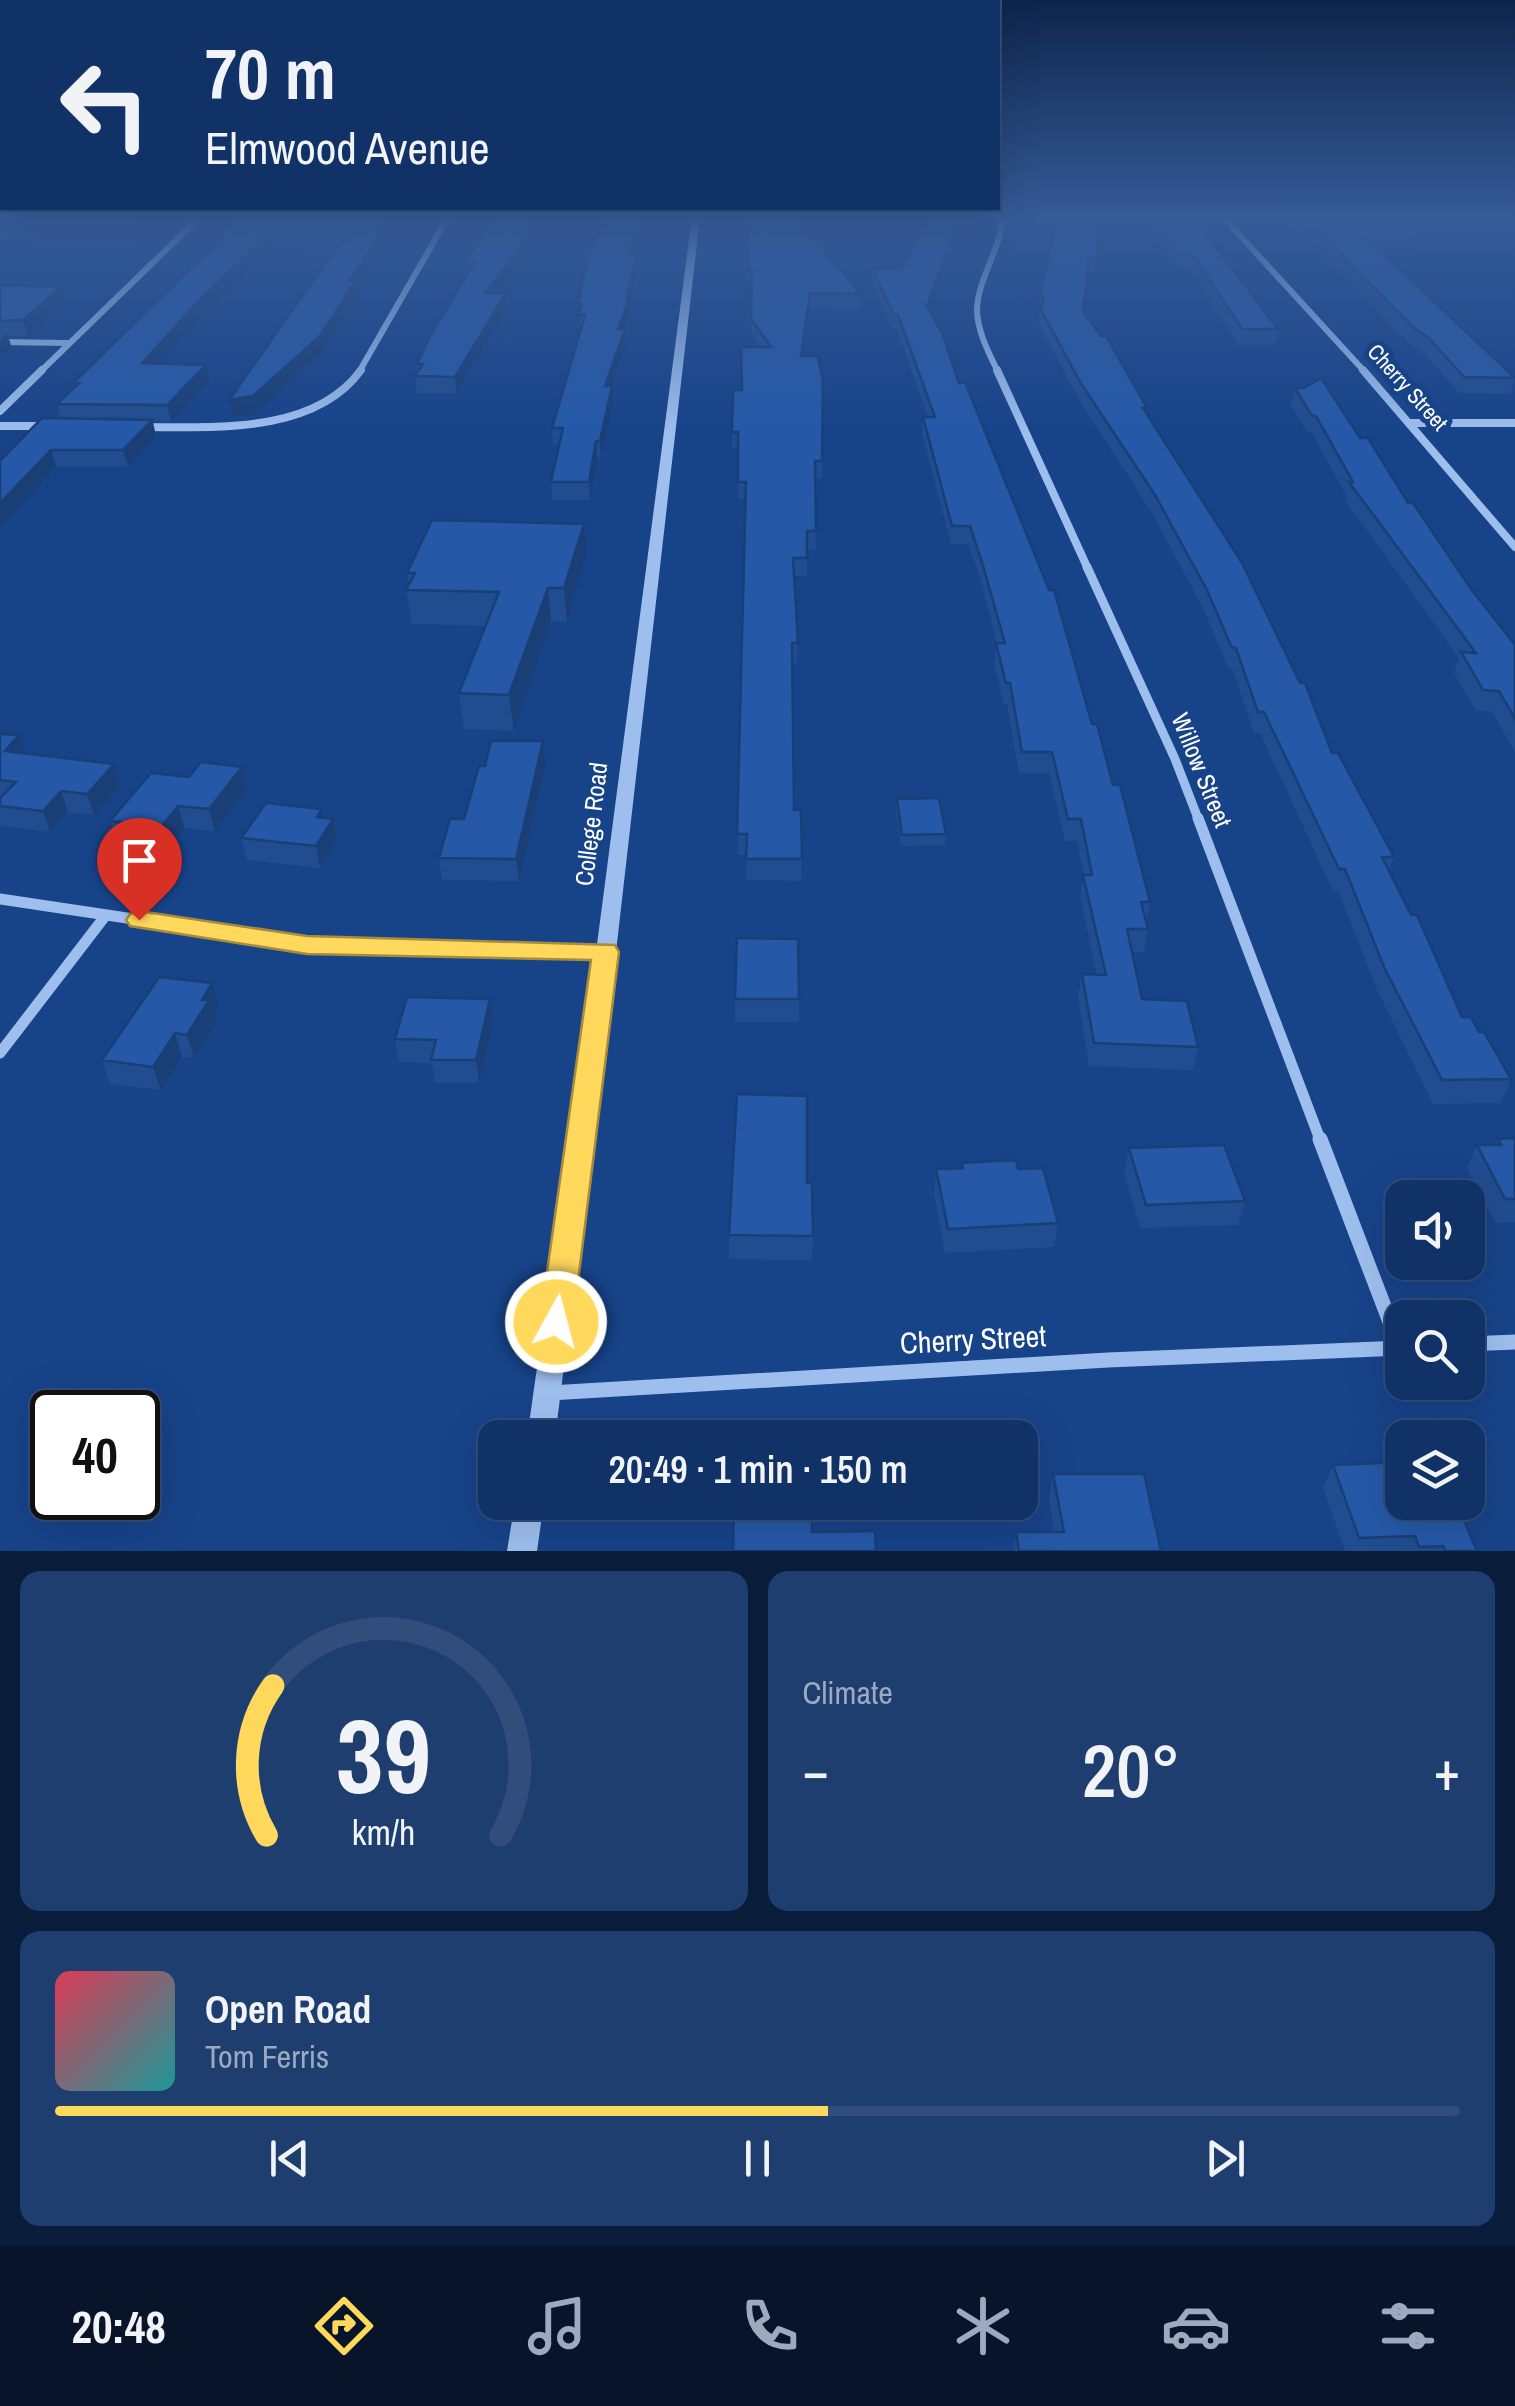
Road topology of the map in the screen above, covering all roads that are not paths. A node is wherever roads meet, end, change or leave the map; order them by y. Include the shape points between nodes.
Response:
1 (127, 289) edge
2 (407, 289) edge
3 (687, 289) edge
4 (983, 289) edge
5 (1289, 289) edge
6 (0, 342) edge
7 (67, 342) junction
8 (0, 411) edge
9 (1411, 423) junction
10 (1515, 423) edge
11 (0, 426) edge
12 (48, 426) edge
13 (136, 427) edge
14 (1515, 547) edge
15 (0, 899) edge
16 (106, 915) junction
17 (606, 952) junction
18 (0, 1052) edge
19 (1385, 1306) edge
20 (1515, 1342) edge
21 (1485, 1343) edge
22 (1385, 1349) edge
23 (548, 1393) junction
24 (544, 1420) edge
25 (527, 1520) edge
26 (522, 1551) edge

1 - 7 street
2 - 13 street via 363,367 344,391 315,407 214,426
3 - 17 street, College Road
4 - 19 street, Willow Street via 980,332 1176,759
5 - 9 street, Cherry Street
6 - 7 street
7 - 8 street
9 - 10 street
9 - 14 street, Cherry Street
11 - 12 street
15 - 16 street
16 - 17 street via 307,945
16 - 18 street
17 - 23 street, College Road
20 - 21 street
22 - 23 street, Cherry Street
23 - 24 street, College Road
25 - 26 street

